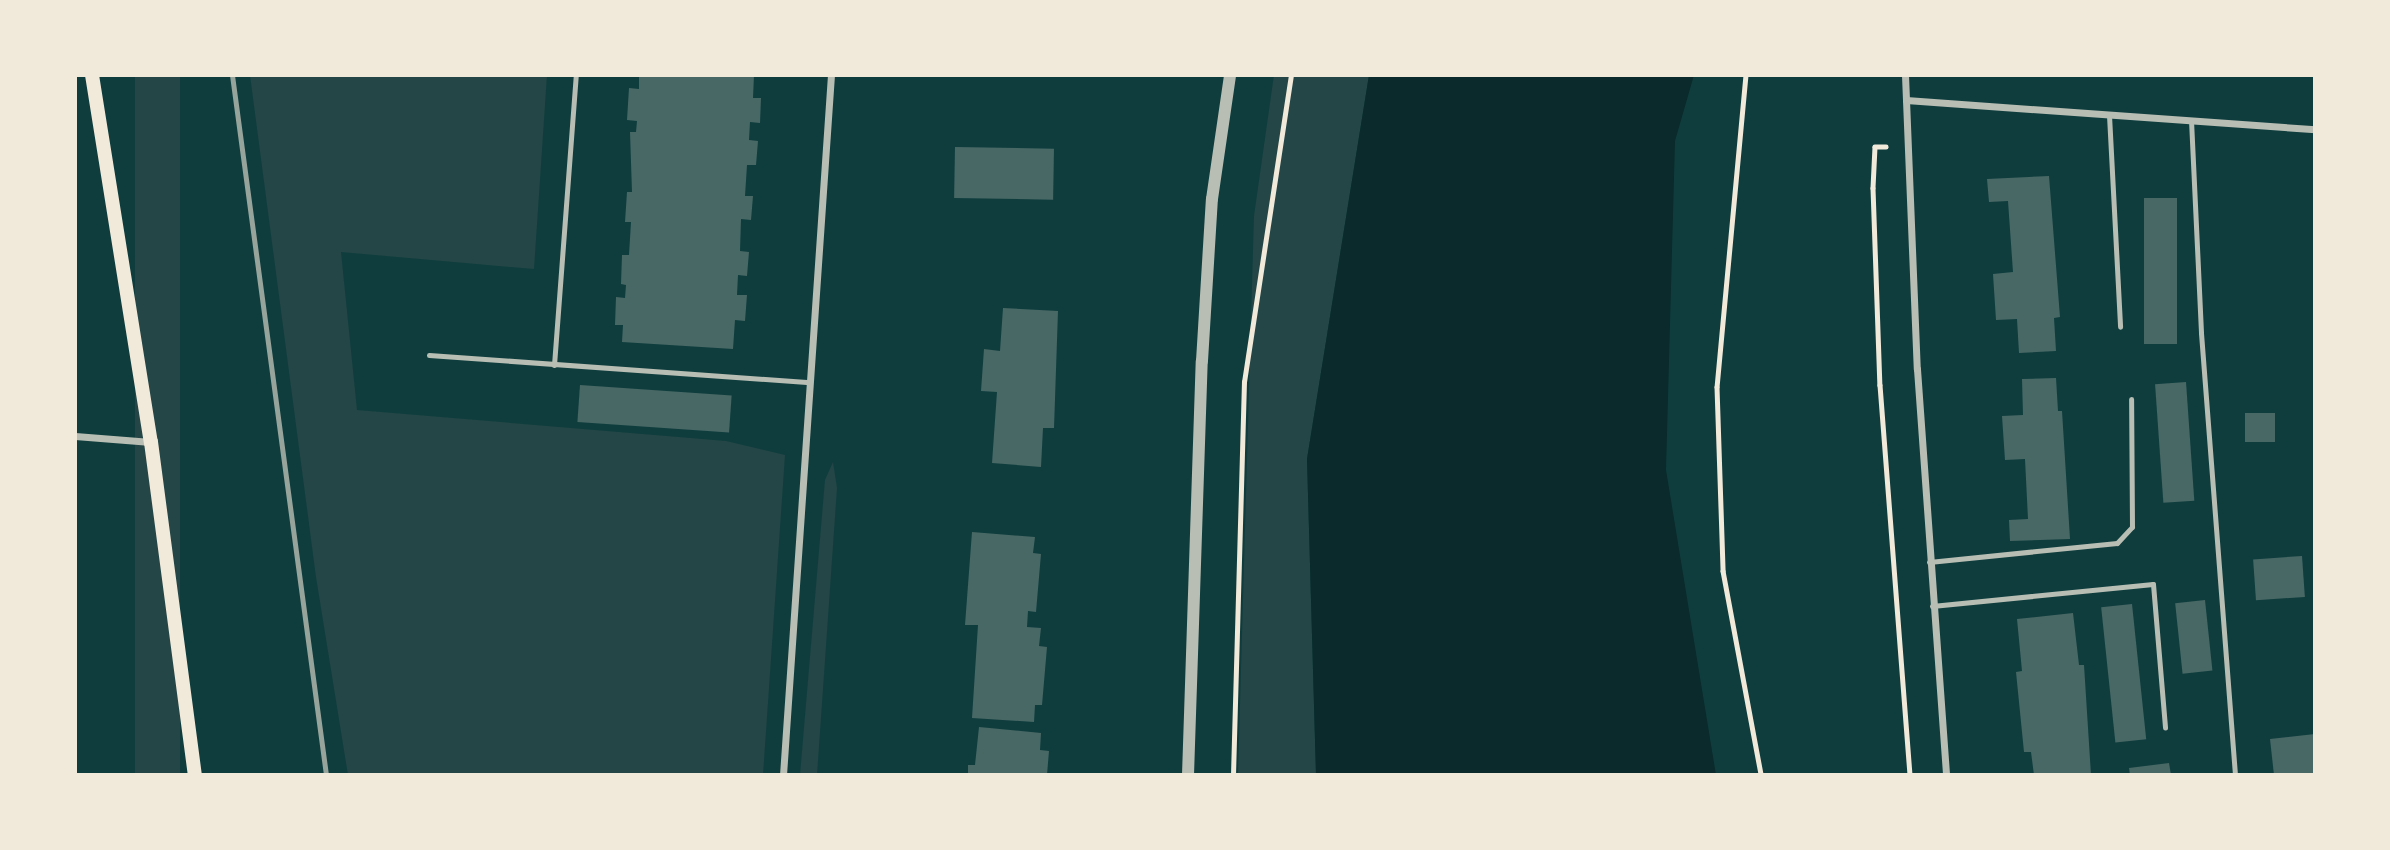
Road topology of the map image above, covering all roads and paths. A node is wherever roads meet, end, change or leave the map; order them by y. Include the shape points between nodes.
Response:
1 (92, 75) edge
2 (576, 75) edge
3 (831, 75) edge
4 (1230, 75) edge
5 (1291, 75) edge
6 (1746, 75) edge
7 (1905, 75) edge
8 (1906, 100) junction
9 (2109, 115) junction
10 (2191, 120) junction
11 (2315, 130) edge
12 (1875, 147) dead end
13 (2120, 327) dead end
14 (429, 355) dead end
15 (554, 365) junction
16 (810, 383) junction
17 (2131, 399) dead end
18 (75, 436) edge
19 (151, 442) junction
20 (1929, 562) junction
21 (1932, 606) junction
22 (2165, 727) dead end
23 (195, 775) edge
24 (783, 775) edge
25 (1188, 775) edge
26 (1233, 775) edge
27 (1761, 775) edge
28 (1910, 775) edge
29 (1946, 775) edge
30 (2235, 775) edge

1 - 19 main road
2 - 15 lane
3 - 16 street
4 - 25 street via 1212,199 1203,334
5 - 26 path via 1244,382
6 - 27 path via 1717,387 1723,571
7 - 8 street
8 - 9 street
8 - 20 street
9 - 10 street
9 - 13 lane
10 - 11 street
10 - 30 lane via 2202,346
12 - 28 path via 1880,384
14 - 15 lane
15 - 16 lane
16 - 24 street
17 - 20 lane via 2132,527 2117,543
18 - 19 street
19 - 23 main road
20 - 21 street
21 - 22 lane via 2153,584
21 - 29 street

